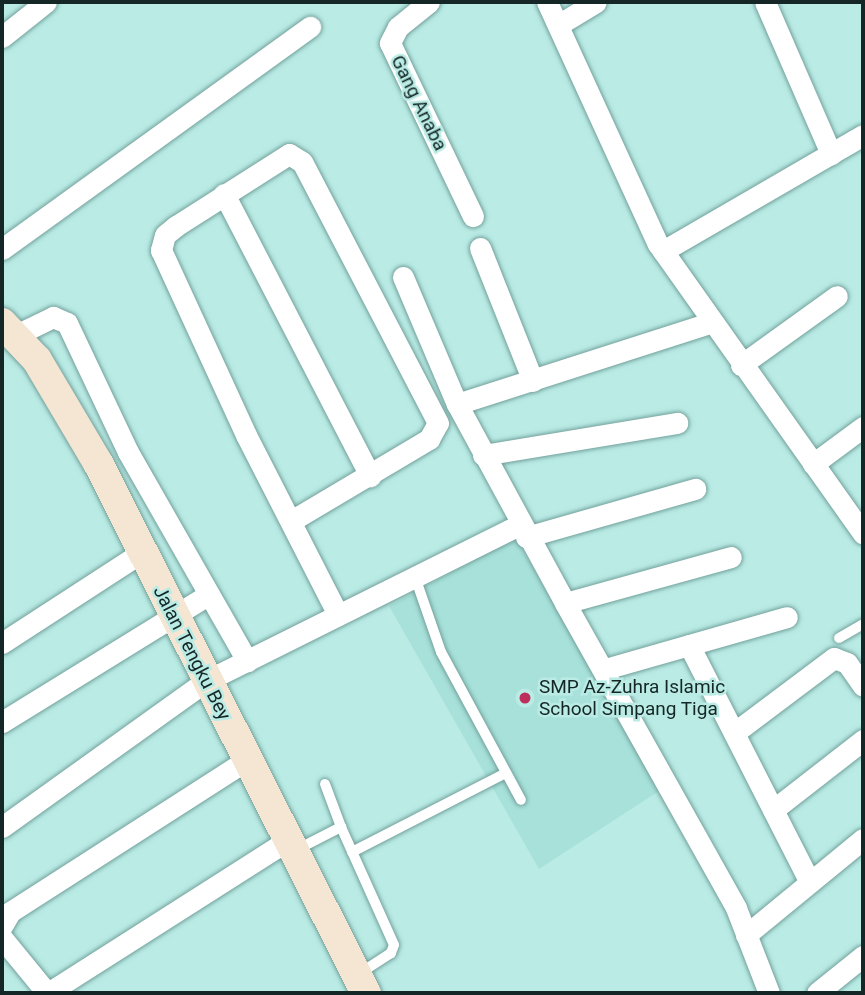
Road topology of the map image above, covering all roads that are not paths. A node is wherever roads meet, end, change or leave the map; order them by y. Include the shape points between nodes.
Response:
1 (46, 2) edge
2 (429, 2) edge
3 (547, 2) edge
4 (596, 2) edge
5 (765, 2) edge
6 (558, 25) junction
7 (310, 27) dead end
8 (2, 37) edge
9 (863, 135) edge
10 (831, 154) junction
11 (224, 194) junction
12 (473, 216) dead end
13 (480, 248) dead end
14 (2, 249) edge
15 (663, 251) junction
16 (404, 277) dead end
17 (837, 296) dead end
18 (710, 323) junction
19 (7, 330) edge
20 (741, 365) junction
21 (533, 381) junction
22 (457, 404) junction
23 (677, 423) dead end
24 (863, 427) edge
25 (483, 455) junction
26 (813, 464) junction
27 (370, 476) junction
28 (695, 489) dead end
29 (291, 522) junction
30 (522, 531) junction
31 (863, 534) edge
32 (142, 552) junction
33 (731, 557) dead end
34 (415, 577) junction
35 (209, 594) junction
36 (565, 603) junction
37 (338, 615) junction
38 (172, 616) junction
39 (787, 617) dead end
40 (863, 624) edge
41 (839, 638) dead end
42 (2, 643) edge
43 (689, 645) junction
44 (247, 661) junction
45 (605, 669) junction
46 (206, 681) junction
47 (863, 686) edge
48 (2, 722) edge
49 (734, 733) junction
50 (863, 740) edge
51 (247, 760) junction
52 (504, 774) junction
53 (325, 784) dead end
54 (521, 800) dead end
55 (773, 810) junction
56 (2, 827) edge
57 (341, 827) junction
58 (863, 839) edge
59 (291, 846) junction
60 (352, 852) junction
61 (810, 882) junction
62 (5, 914) edge
63 (746, 935) junction
64 (2, 938) edge
65 (863, 956) edge
66 (362, 984) edge
67 (48, 993) edge
68 (769, 993) edge
69 (817, 993) edge

1 - 8 street
2 - 12 street, Gang Anaba via 398,27 390,43
3 - 6 street
4 - 6 street
5 - 10 street
6 - 15 street via 633,197
7 - 14 street
9 - 10 street
10 - 15 street
11 - 27 street
11 - 27 street via 284,155 295,155 302,162 436,415 435,433
11 - 29 street via 165,235 161,250
13 - 21 street
15 - 18 street
16 - 22 street
17 - 20 street
18 - 20 street
18 - 21 street
19 - 32 main road, Jalan Tengku Bey via 37,360 98,463
19 - 35 street via 53,317 67,323 128,452
20 - 26 street
21 - 22 street
22 - 25 street
23 - 25 street
24 - 26 street
25 - 30 street
26 - 31 street
27 - 29 street
28 - 30 street
29 - 37 street
30 - 34 street
30 - 36 street
32 - 38 main road, Jalan Tengku Bey
32 - 42 street
33 - 36 street
34 - 37 street
34 - 52 lane via 441,652
35 - 38 street
35 - 44 street
36 - 45 street
37 - 44 street
38 - 46 main road, Jalan Tengku Bey
38 - 48 street
39 - 43 street
40 - 41 lane
43 - 45 street
43 - 49 street
44 - 46 street
45 - 63 street via 704,847
46 - 51 main road, Jalan Tengku Bey
46 - 56 street
47 - 49 street via 847,663 834,658
49 - 55 street
50 - 55 street
51 - 59 main road, Jalan Tengku Bey
51 - 62 street
52 - 54 lane
52 - 60 lane
53 - 57 lane
55 - 61 street
57 - 59 lane
57 - 60 lane
58 - 61 street
59 - 66 main road, Jalan Tengku Bey
59 - 67 street
60 - 66 lane via 394,945
61 - 63 street
63 - 68 street
64 - 67 street
65 - 69 street

